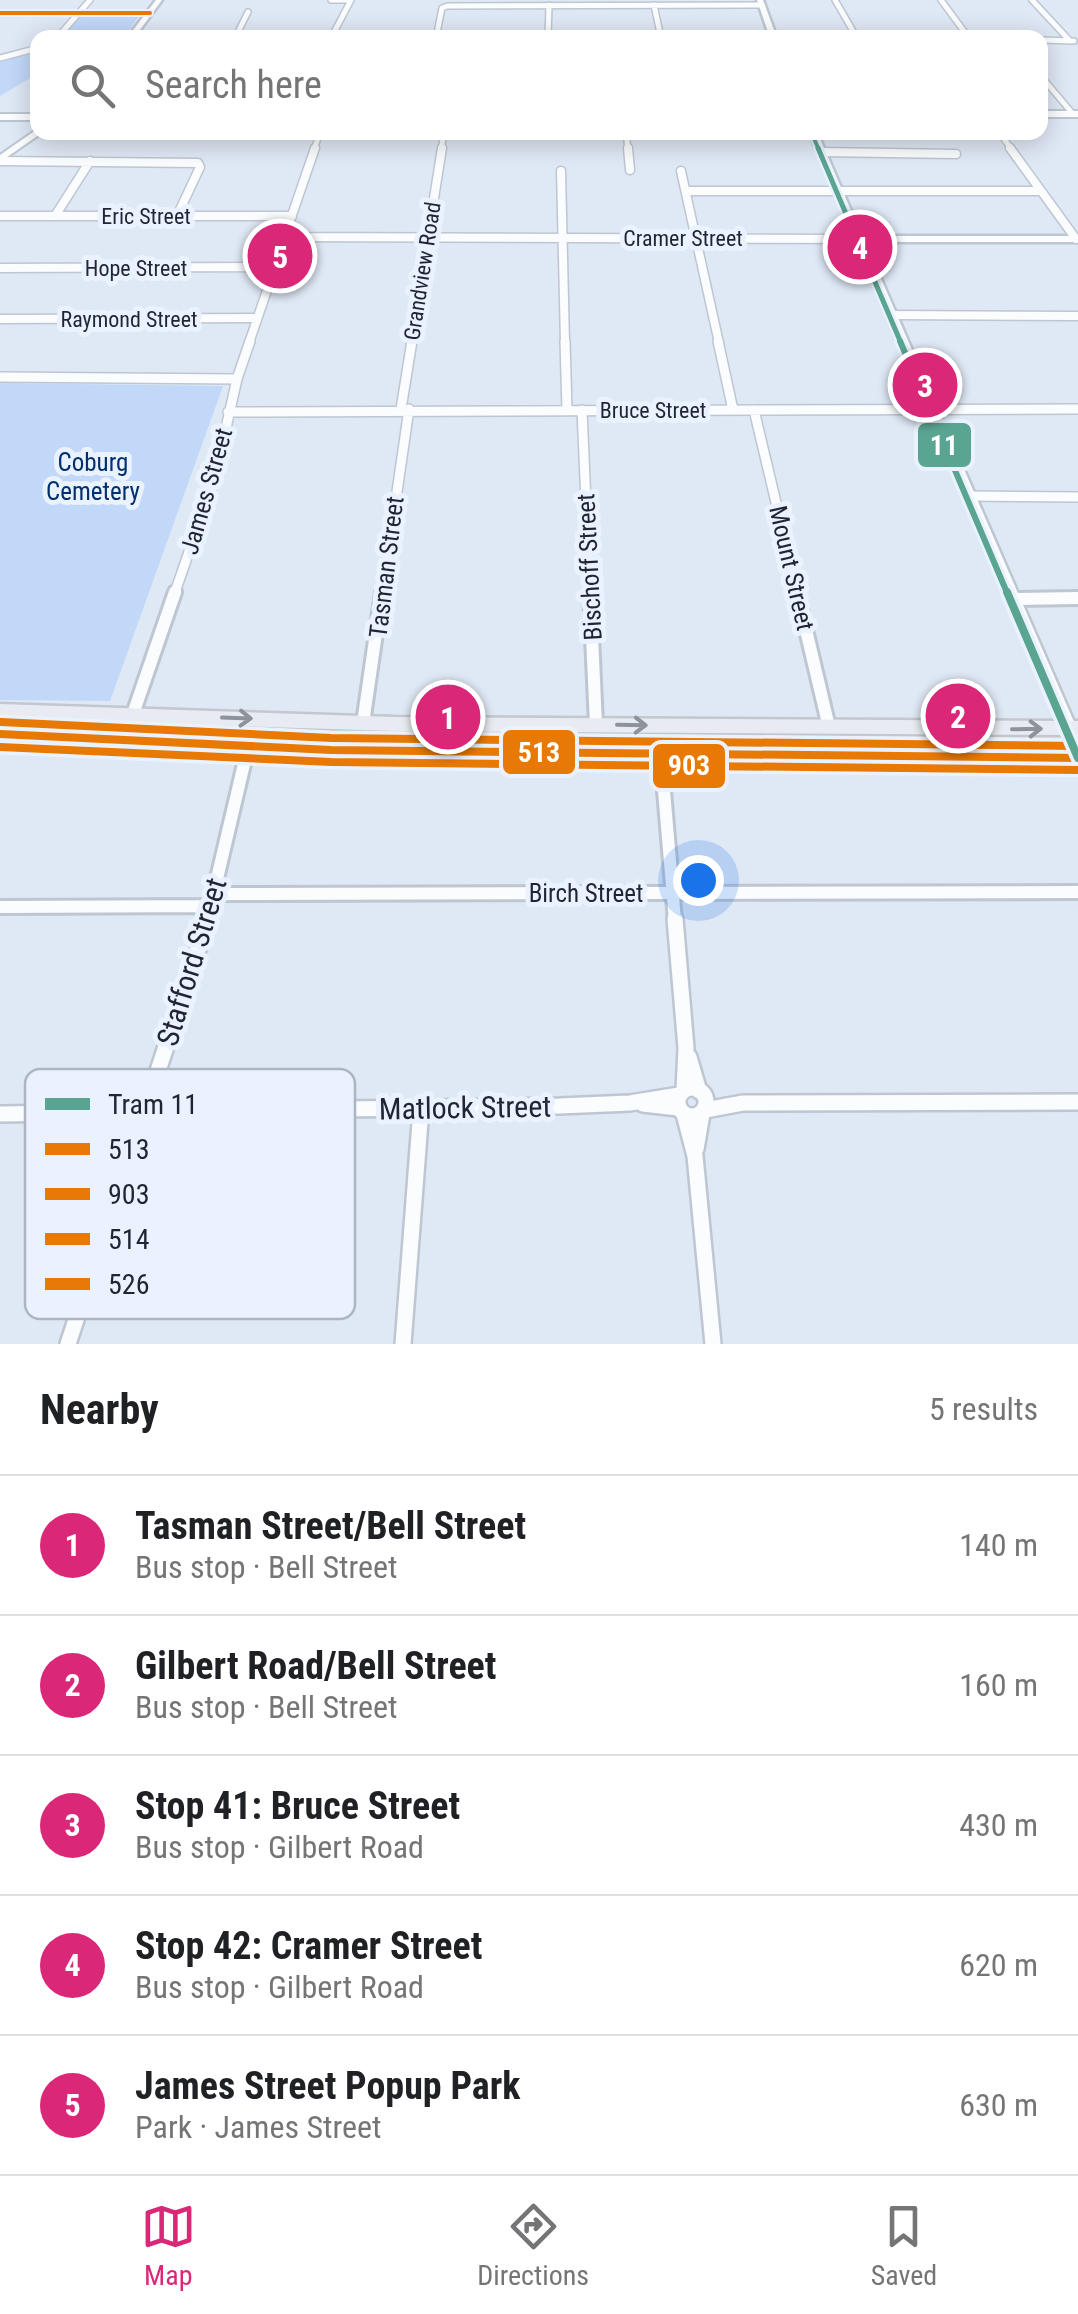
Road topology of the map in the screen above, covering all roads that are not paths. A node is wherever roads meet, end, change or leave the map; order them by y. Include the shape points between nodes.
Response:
1 (90, 0) edge
2 (160, 0) edge
3 (331, 0) edge
4 (351, 0) edge
5 (835, 0) edge
6 (941, 0) edge
7 (1032, 0) edge
8 (761, 2) edge
9 (550, 5) junction
10 (654, 5) junction
11 (150, 12) junction
12 (248, 12) dead end
13 (0, 13) edge
14 (79, 13) junction
15 (64, 30) edge
16 (136, 30) edge
17 (239, 30) edge
18 (335, 30) edge
19 (438, 30) edge
20 (548, 30) edge
21 (659, 30) edge
22 (771, 30) edge
23 (852, 30) edge
24 (963, 30) edge
25 (1048, 40) edge
26 (1074, 40) edge
27 (30, 50) edge
28 (0, 57) edge
29 (1048, 84) edge
30 (1048, 114) edge
31 (1075, 114) edge
32 (0, 116) edge
33 (30, 117) edge
34 (30, 138) edge
35 (317, 140) edge
36 (443, 140) edge
37 (627, 140) edge
38 (817, 140) edge
39 (1005, 140) edge
40 (822, 152) junction
41 (955, 152) dead end
42 (0, 160) edge
43 (90, 161) junction
44 (630, 170) dead end
45 (561, 171) dead end
46 (681, 171) dead end
47 (687, 191) junction
48 (838, 191) junction
49 (1042, 191) junction
50 (0, 216) edge
51 (55, 216) junction
52 (178, 216) junction
53 (292, 216) junction
54 (288, 237) junction
55 (426, 238) junction
56 (563, 238) junction
57 (698, 238) junction
58 (859, 238) junction
59 (1077, 239) edge
60 (280, 250) dead end
61 (0, 268) edge
62 (273, 268) joint
63 (892, 315) junction
64 (1078, 316) edge
65 (257, 318) junction
66 (0, 319) edge
67 (0, 376) edge
68 (237, 379) junction
69 (405, 409) junction
70 (568, 410) junction
71 (582, 410) junction
72 (733, 410) junction
73 (754, 410) junction
74 (932, 410) junction
75 (1078, 410) edge
76 (228, 412) junction
77 (970, 496) junction
78 (1078, 496) edge
79 (1078, 598) edge
80 (1014, 599) junction
81 (0, 711) edge
82 (133, 714) junction
83 (193, 716) junction
84 (363, 724) junction
85 (596, 725) junction
86 (828, 727) junction
87 (1074, 728) edge
88 (0, 734) edge
89 (196, 745) junction
90 (248, 747) junction
91 (1078, 749) edge
92 (661, 756) junction
93 (1078, 758) edge
94 (1078, 892) edge
95 (674, 893) junction
96 (213, 900) junction
97 (0, 907) edge
98 (158, 1069) edge
99 (692, 1102) junction
100 (1078, 1102) edge
101 (355, 1109) edge
102 (421, 1109) junction
103 (25, 1113) edge
104 (0, 1114) edge
105 (76, 1319) edge
106 (68, 1344) edge
107 (403, 1344) edge
108 (713, 1344) edge

1 - 14 street
2 - 11 street
3 - 4 street
4 - 18 street
5 - 23 street
6 - 24 street
7 - 26 street
8 - 10 street
8 - 22 street
9 - 10 street
9 - 19 street via 447,6
9 - 20 street
10 - 21 street
11 - 14 street
11 - 16 street
12 - 17 street
13 - 14 street
14 - 15 street
25 - 26 street
27 - 28 street
29 - 31 street
30 - 31 main road
32 - 33 main road
34 - 42 main road
35 - 53 street
36 - 55 street, Grandview Road
37 - 44 street
38 - 40 street
39 - 49 street
40 - 41 street
40 - 48 street
42 - 43 street
43 - 51 street
43 - 52 street via 198,163
45 - 56 street
46 - 47 street
47 - 48 street
47 - 57 street
48 - 49 street
48 - 58 street
49 - 59 street
50 - 51 street, Eric Street
51 - 52 street, Eric Street
52 - 53 street, Eric Street
53 - 54 street
54 - 55 street, Cramer Street
54 - 60 street
55 - 56 street, Cramer Street
55 - 69 street, Grandview Road
56 - 57 street, Cramer Street
56 - 70 street
57 - 58 street, Cramer Street
57 - 72 street
58 - 59 street, Cramer Street
58 - 63 street
61 - 62 street, Hope Street
62 - 65 street, James Street
63 - 64 street
63 - 74 street
65 - 66 street, Raymond Street
65 - 68 street, James Street
67 - 68 street
68 - 76 street, James Street
69 - 70 street, Bruce Street
69 - 76 street, Bruce Street
69 - 84 street, Tasman Street
70 - 71 street, Bruce Street
71 - 72 street, Bruce Street
71 - 85 street, Bischoff Street
72 - 73 street, Bruce Street
73 - 74 street, Bruce Street
73 - 86 street, Mount Street
74 - 75 street, Bruce Street
74 - 77 street
76 - 82 street, James Street via 215,477
77 - 78 street
77 - 80 street
79 - 80 street
80 - 87 street
81 - 82 highway
82 - 83 highway
83 -> 84 highway
83 - 89 highway
84 - 85 highway
85 -> 86 highway
86 -> 87 highway
87 - 91 street
88 - 89 highway
89 - 90 highway
90 - 92 highway
90 - 96 street, Stafford Street
92 - 93 highway
92 - 95 street
94 - 95 street, Birch Street
95 - 96 street, Birch Street
95 - 99 street
96 - 97 street, Birch Street
96 - 98 street, Stafford Street
99 - 100 street, Matlock Street
99 - 102 street, Matlock Street
99 - 108 street
101 - 102 street, Matlock Street
102 - 107 street
103 - 104 street, Matlock Street
105 - 106 street, Stafford Street

